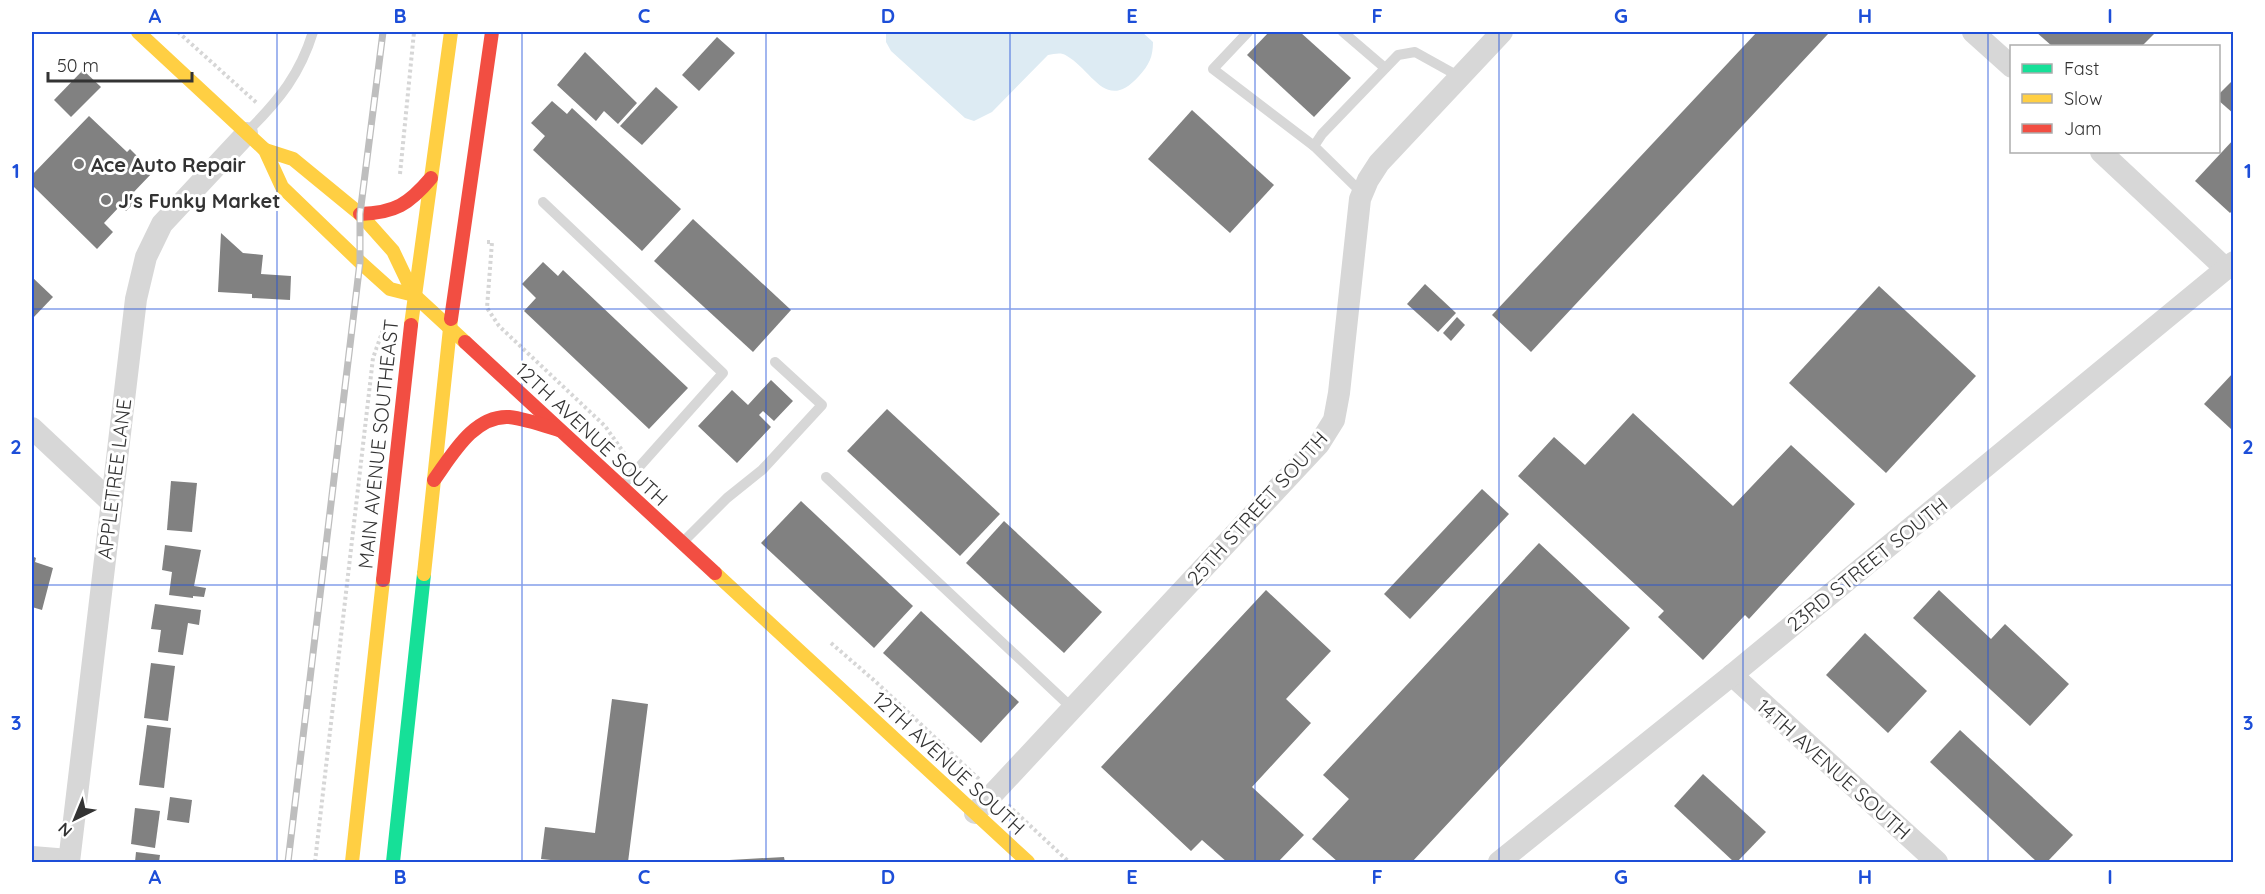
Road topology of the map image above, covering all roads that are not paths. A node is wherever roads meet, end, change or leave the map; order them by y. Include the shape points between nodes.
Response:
1 (138, 32) edge
2 (313, 32) edge
3 (451, 32) edge
4 (492, 32) edge
5 (1248, 32) edge
6 (1343, 32) edge
7 (1502, 32) edge
8 (1974, 32) edge
9 (2010, 65) edge
10 (1385, 68) junction
11 (1460, 77) junction
12 (247, 133) junction
13 (1314, 146) junction
14 (265, 150) junction
15 (2102, 153) edge
16 (431, 178) junction
17 (1363, 193) junction
18 (543, 202) dead end
19 (360, 214) junction
20 (2230, 265) edge
21 (414, 295) junction
22 (450, 329) junction
23 (775, 362) dead end
24 (32, 428) edge
25 (559, 430) junction
26 (826, 477) dead end
27 (434, 480) junction
28 (621, 487) junction
29 (112, 503) junction
30 (682, 544) junction
31 (1732, 675) junction
32 (1073, 709) junction
33 (975, 813) junction
34 (32, 856) edge
35 (69, 861) edge
36 (352, 862) edge
37 (393, 862) edge
38 (1028, 862) edge
39 (1499, 862) edge
40 (1937, 862) edge

1 - 12 main road, 12TH AVENUE SOUTH
2 - 12 lane via 306,54 281,96
3 - 16 main road, MAIN AVENUE SOUTHEAST
4 - 22 main road
5 - 13 lane via 1214,69
6 - 10 lane
7 - 11 street, 25TH STREET SOUTH
8 - 9 street
10 - 11 lane via 1398,54 1415,52
10 - 13 lane
11 - 17 street, 25TH STREET SOUTH via 1379,163
12 - 14 main road, 12TH AVENUE SOUTH
12 - 29 street, APPLETREE LANE via 162,224 146,257 136,299
13 - 17 lane
14 - 19 main road via 293,159
14 - 21 main road, 12TH AVENUE SOUTH via 282,187 390,289
15 - 20 street
16 - 19 main road via 413,200 396,210
16 - 21 main road, MAIN AVENUE SOUTHEAST
17 - 32 street, 25TH STREET SOUTH via 1334,420 1319,444
18 - 28 lane via 723,373
19 - 21 main road via 393,252
20 - 31 street, 23RD STREET SOUTH
21 - 22 main road, 12TH AVENUE SOUTH
21 - 36 main road, MAIN AVENUE SOUTHEAST
22 - 25 main road, 12TH AVENUE SOUTH
22 - 27 main road
23 - 30 lane via 822,405 762,470 727,498
24 - 29 street
25 - 27 main road via 512,418 494,418 468,435
25 - 28 main road, 12TH AVENUE SOUTH
26 - 32 lane
27 - 37 main road
28 - 30 main road, 12TH AVENUE SOUTH
29 - 35 street, APPLETREE LANE
30 - 33 main road, 12TH AVENUE SOUTH
31 - 39 street, 23RD STREET SOUTH
31 - 40 street, 14TH AVENUE SOUTH
32 - 33 street, 25TH STREET SOUTH
33 - 38 main road, 12TH AVENUE SOUTH
34 - 35 street

